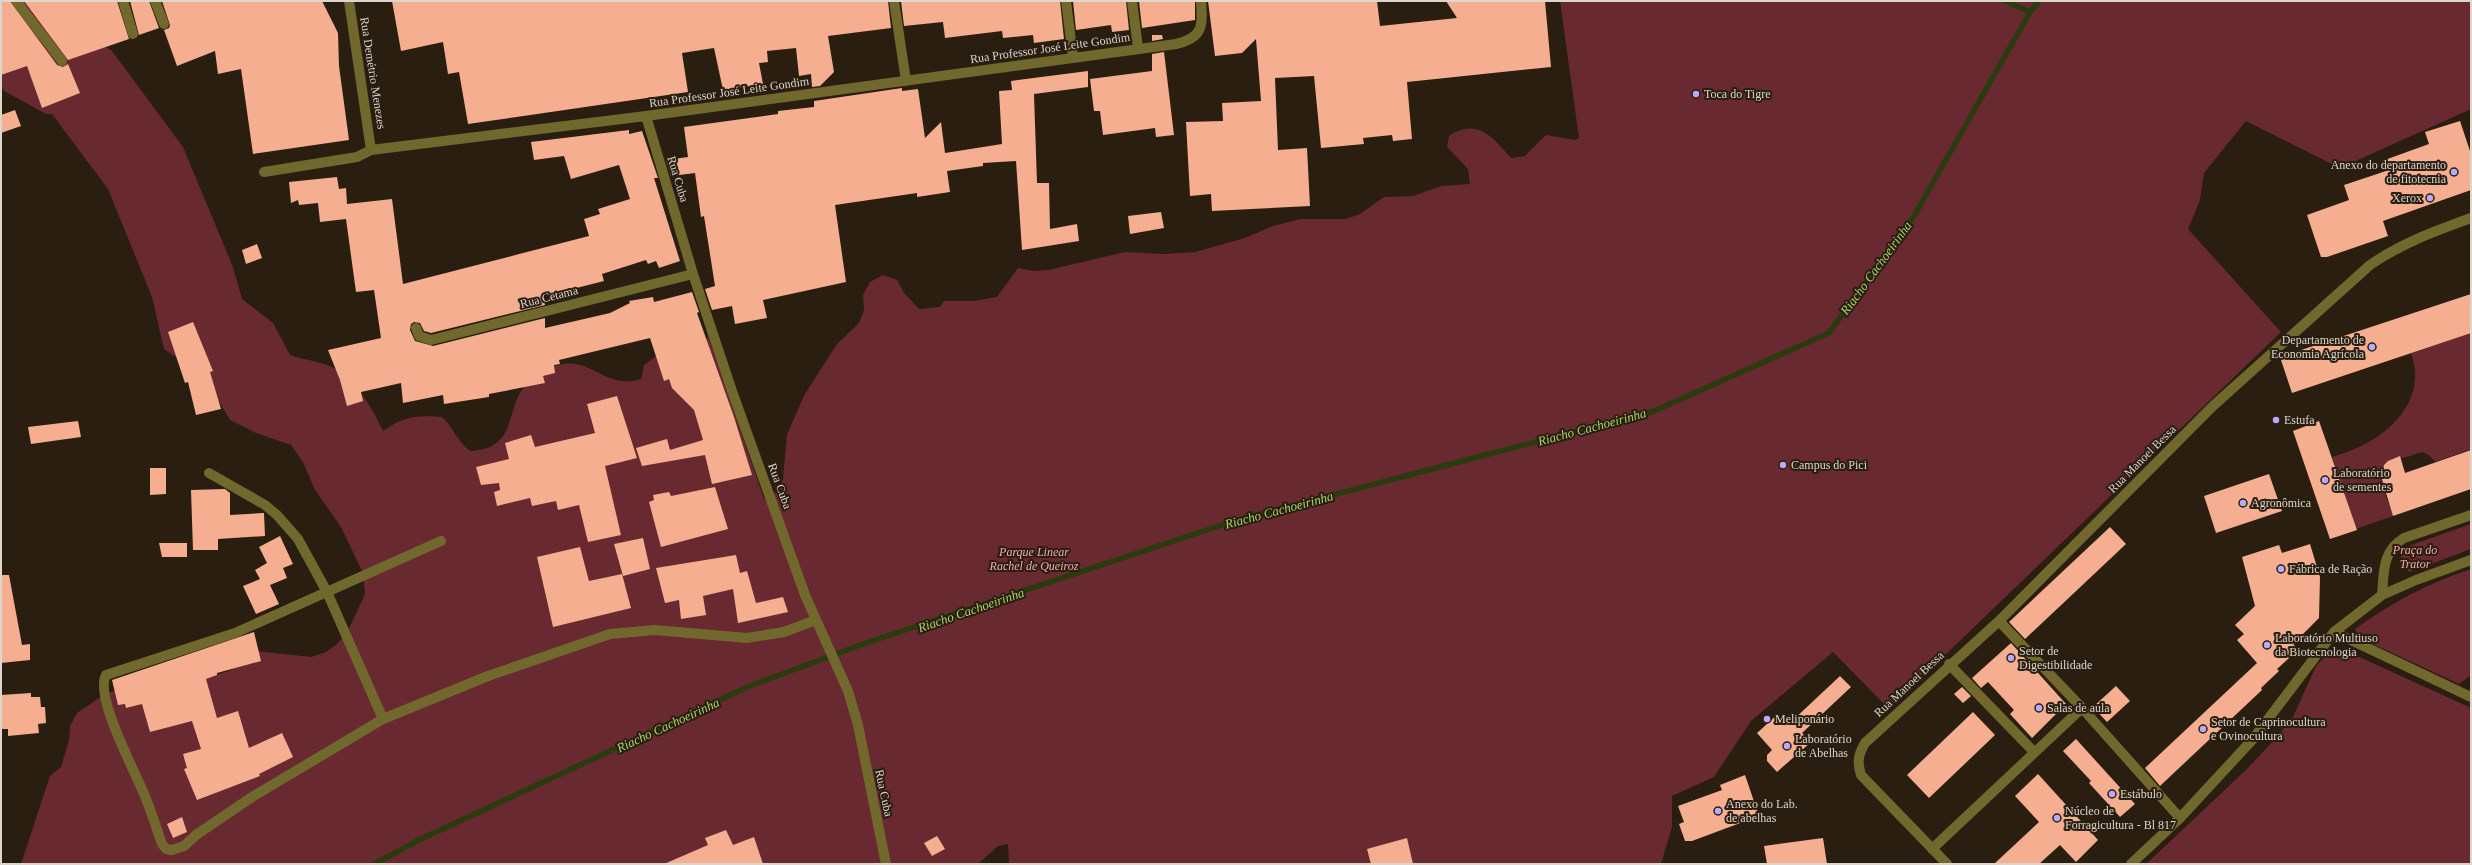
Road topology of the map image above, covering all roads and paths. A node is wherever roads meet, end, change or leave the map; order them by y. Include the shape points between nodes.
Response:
1 (16, 1) edge
2 (123, 1) edge
3 (155, 1) edge
4 (349, 1) edge
5 (894, 1) edge
6 (1066, 1) edge
7 (1132, 1) edge
8 (1201, 1) edge
9 (164, 24) dead end
10 (133, 34) dead end
11 (1138, 48) junction
12 (1074, 57) junction
13 (62, 61) dead end
14 (906, 81) junction
15 (646, 116) junction
16 (371, 150) junction
17 (264, 172) dead end
18 (2471, 218) edge
19 (693, 274) junction
20 (416, 328) dead end
21 (209, 473) dead end
22 (2471, 515) edge
23 (441, 541) dead end
24 (2471, 560) edge
25 (327, 592) junction
26 (2382, 595) junction
27 (816, 620) junction
28 (1998, 620) junction
29 (2334, 632) junction
30 (1949, 664) junction
31 (2471, 697) edge
32 (2082, 708) junction
33 (383, 719) junction
34 (2034, 752) junction
35 (2180, 818) junction
36 (1932, 849) junction
37 (886, 864) edge
38 (1947, 864) edge
39 (2131, 864) edge

1 - 13 street
2 - 10 street
3 - 9 street
4 - 16 street, Rua Demétrio Menezes
5 - 14 street
6 - 12 street
7 - 11 street
8 - 11 street, Rua Professor José Leite Gondim via 1201,27 1197,35 1188,41
11 - 12 street, Rua Professor José Leite Gondim
12 - 14 street, Rua Professor José Leite Gondim
14 - 15 street, Rua Professor José Leite Gondim
15 - 16 street, Rua Professor José Leite Gondim
15 - 19 street, Rua Cuba
16 - 17 street, Rua Professor José Leite Gondim via 357,157
18 - 28 street, Rua Manoel Bessa via 2405,244 2370,265 2213,406
19 - 20 street, Rua Cetama via 431,340 419,336
19 - 27 street, Rua Cuba via 732,391
21 - 25 street via 265,505 277,515 298,539
22 - 26 street via 2404,538 2394,544 2388,552 2384,566
23 - 25 street
24 - 26 street
25 - 33 street
25 - 33 street via 235,633 106,675 102,685 111,716 122,748 144,793 162,844 172,850 184,846 252,796
26 - 29 street
27 - 33 street via 784,632 747,638 655,630 610,634 488,676
27 - 37 street, Rua Cuba via 842,677 858,725
28 - 30 street, Rua Manoel Bessa
28 - 32 street
29 - 31 street
29 - 35 street via 2253,738
30 - 34 street
30 - 36 street, Rua Manoel Bessa via 1865,743 1858,755 1861,775
32 - 34 street
32 - 35 street
34 - 36 street
35 - 39 street
36 - 38 street

